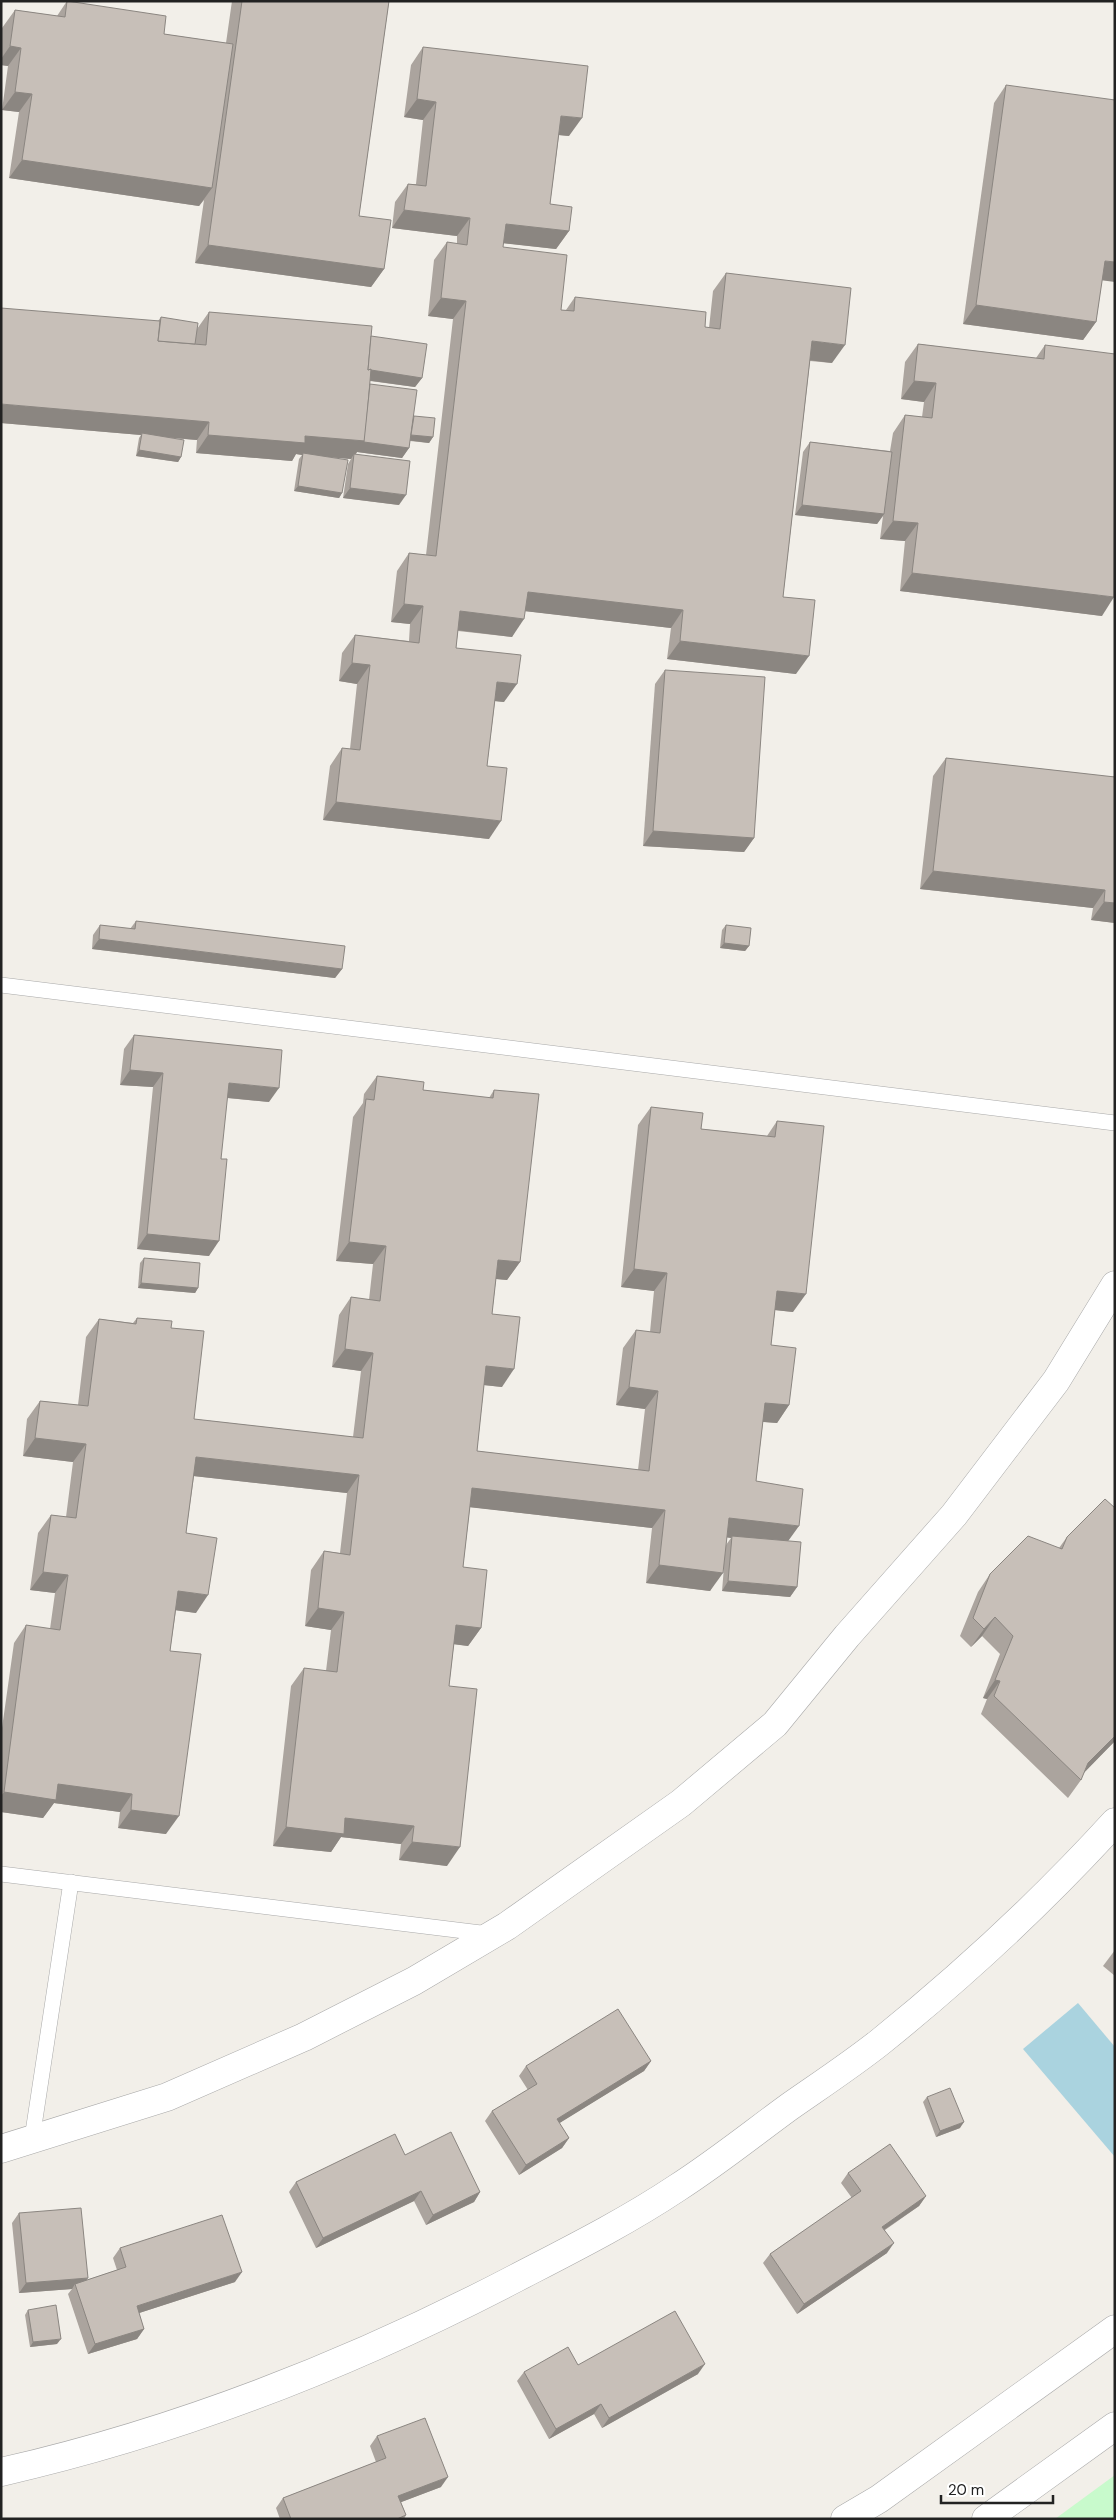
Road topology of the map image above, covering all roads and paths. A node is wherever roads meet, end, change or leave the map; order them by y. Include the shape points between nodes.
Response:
1 (1, 985) edge
2 (1115, 1122) edge
3 (1115, 1285) edge
4 (1115, 1822) edge
5 (1, 1874) edge
6 (71, 1882) junction
7 (493, 1935) junction
8 (32, 2139) junction
9 (1, 2149) edge
10 (1115, 2329) edge
11 (1115, 2426) edge
12 (1, 2472) edge
13 (845, 2519) edge
14 (986, 2519) edge

1 - 2 lane
3 - 7 street via 1056,1381 954,1515 847,1636 775,1724 681,1803
4 - 12 street via 987,1949 879,2043 676,2189 568,2251 437,2319 263,2394 88,2451
5 - 6 lane
6 - 7 lane
6 - 8 lane
7 - 8 street via 414,1981 237,2067 167,2097
8 - 9 street
10 - 13 street via 879,2499
11 - 14 street

